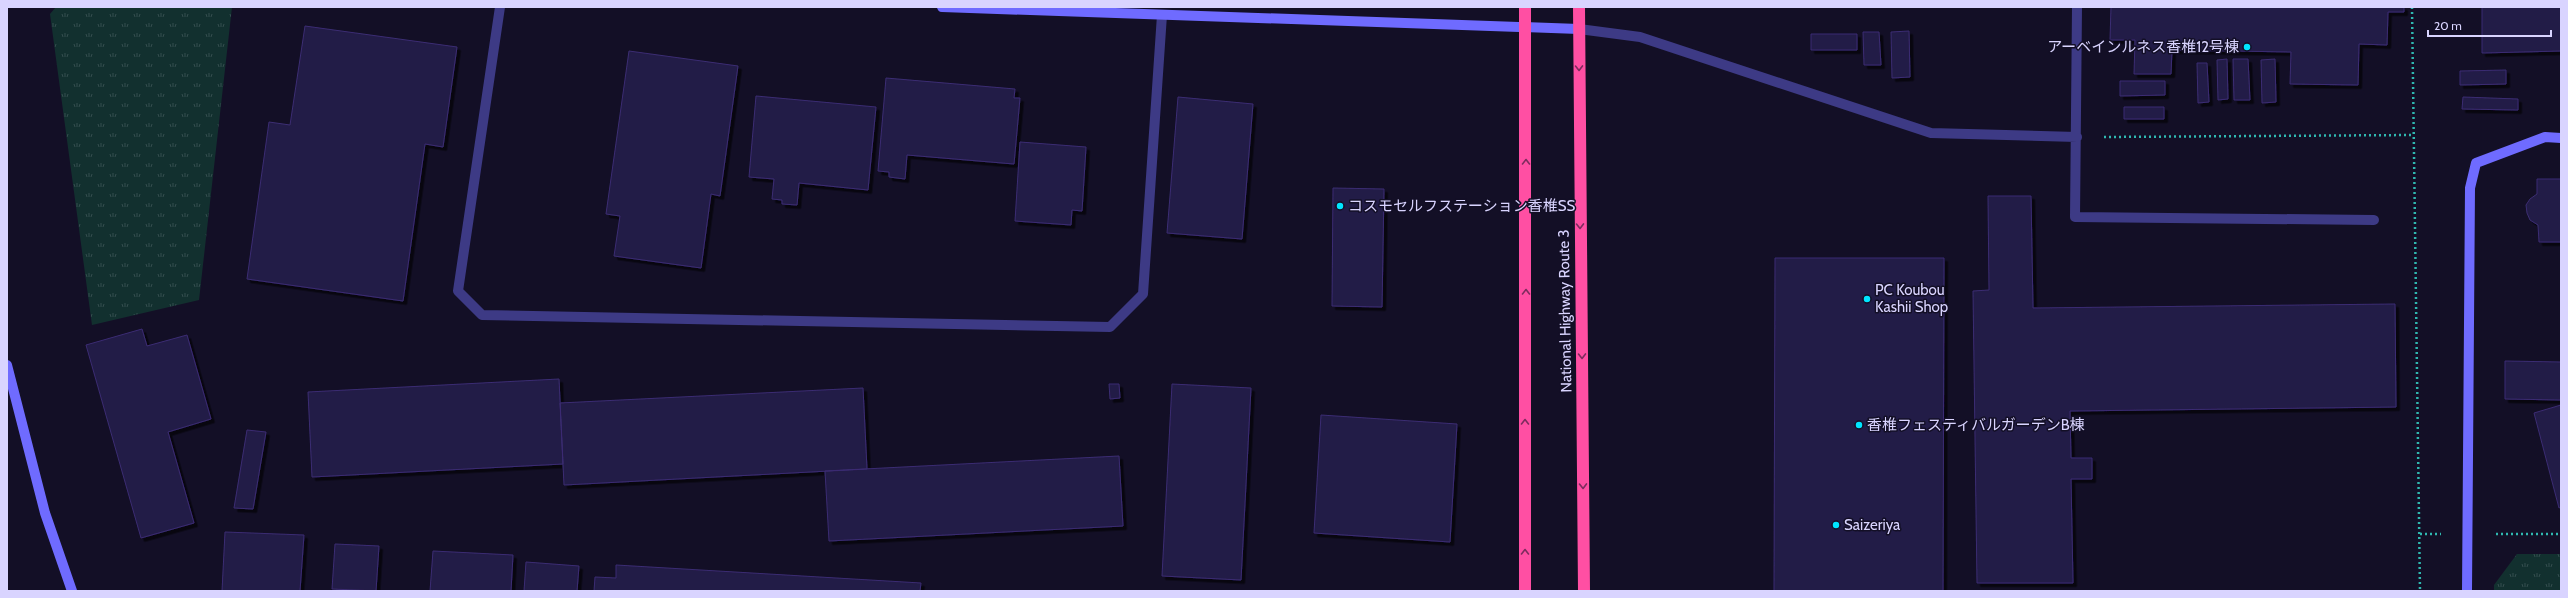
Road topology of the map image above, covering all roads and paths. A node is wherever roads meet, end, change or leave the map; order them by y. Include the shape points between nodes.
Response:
1 (500, 7) edge
2 (942, 7) edge
3 (1525, 7) edge
4 (1579, 7) edge
5 (2077, 7) edge
6 (2412, 7) edge
7 (1162, 15) junction
8 (1525, 28) junction
9 (1579, 29) junction
10 (2414, 136) junction
11 (2077, 137) junction
12 (2561, 138) edge
13 (2374, 220) dead end
14 (7, 365) edge
15 (72, 591) edge
16 (1525, 591) edge
17 (1584, 591) edge
18 (2420, 591) edge
19 (2468, 591) edge

1 - 7 street via 458,292 482,315 1110,327 1142,294
2 - 7 street
3 - 8 highway
4 - 9 highway, National Highway Route 3
5 - 11 street
6 - 10 path
7 - 8 street
8 - 9 street
16 -> 8 highway
9 - 11 street via 1640,37 1931,133
9 -> 17 highway, National Highway Route 3
10 - 11 path
10 - 18 path
11 - 13 street via 2076,217
12 - 19 street via 2545,137 2476,163 2470,188
14 - 15 street via 45,512

